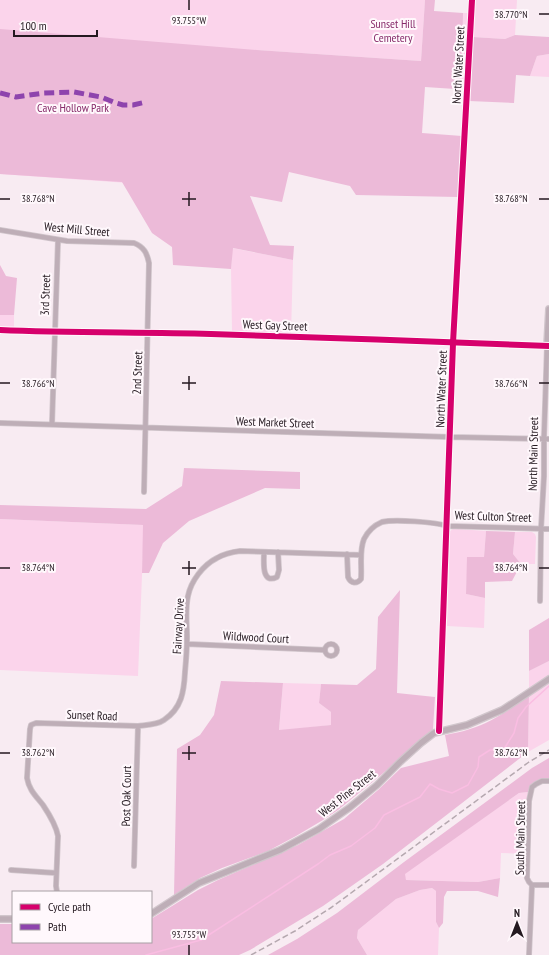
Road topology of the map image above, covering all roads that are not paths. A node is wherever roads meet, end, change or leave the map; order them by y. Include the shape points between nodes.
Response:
1 (472, 0) edge
2 (0, 230) edge
3 (58, 240) junction
4 (148, 254) joint
5 (549, 309) edge
6 (0, 330) edge
7 (55, 332) junction
8 (148, 333) junction
9 (454, 343) junction
10 (548, 346) edge
11 (0, 423) edge
12 (52, 424) junction
13 (145, 427) junction
14 (450, 438) junction
15 (546, 439) edge
16 (144, 492) dead end
17 (447, 526) junction
18 (541, 529) junction
19 (549, 529) edge
20 (264, 552) junction
21 (278, 552) junction
22 (347, 554) junction
23 (361, 554) junction
24 (540, 601) dead end
25 (187, 644) junction
26 (325, 650) dead end
27 (549, 678) edge
28 (138, 726) junction
29 (439, 731) junction
30 (549, 781) edge
31 (134, 866) dead end
32 (11, 870) dead end
33 (56, 873) junction
34 (532, 884) junction
35 (549, 885) edge
36 (56, 886) junction
37 (53, 891) edge
38 (57, 891) edge
39 (152, 913) edge
40 (0, 919) edge
41 (12, 919) edge
42 (530, 955) edge

1 - 9 street, North Water Street
2 - 3 street, West Mill Street
3 - 4 street, West Mill Street via 134,243 140,245
3 - 7 street, 3rd Street
4 - 8 street, 2nd Street
5 - 10 street, North Main Street
6 - 7 street, West Gay Street
7 - 8 street, West Gay Street
7 - 12 street, 3rd Street
8 - 9 street, West Gay Street
8 - 13 street, 2nd Street
9 - 10 street, West Gay Street
9 - 14 street, North Water Street
10 - 15 street, North Main Street
11 - 12 street, West Market Street
12 - 13 street, West Market Street
13 - 14 street, West Market Street
13 - 16 street, 2nd Street
14 - 15 street, West Market Street
14 - 17 street, North Water Street
15 - 18 street, North Main Street
17 - 18 street, West Culton Street
17 - 23 street, West Culton Street via 439,523 396,520 383,522 370,530 364,538
17 - 29 street, North Water Street
18 - 19 street, West Culton Street
18 - 24 street, North Main Street
20 - 21 street, Fairway Drive
20 - 21 street via 264,572 270,579 274,579 279,573
20 - 25 street, Fairway Drive via 229,553 206,565 191,585 188,596
21 - 22 street, Fairway Drive
22 - 23 street, Fairway Drive
22 - 23 street, West Culton Street via 348,578 356,583 361,578
25 - 26 street, Wildwood Court
25 - 28 street, Fairway Drive via 185,686 178,706 164,721
27 - 29 street, West Pine Street via 502,710 467,725
28 - 31 street, Post Oak Court
28 - 33 street, Sunset Road via 36,723 31,725 28,785 43,805 57,831
29 - 39 street, West Pine Street via 421,743 349,808 318,829 280,850 199,883
30 - 34 street, South Main Street via 542,781 532,787 529,801 528,878
32 - 33 street
33 - 36 street
34 - 35 street
34 - 42 street, South Main Street
36 - 37 street
36 - 38 street
40 - 41 street

